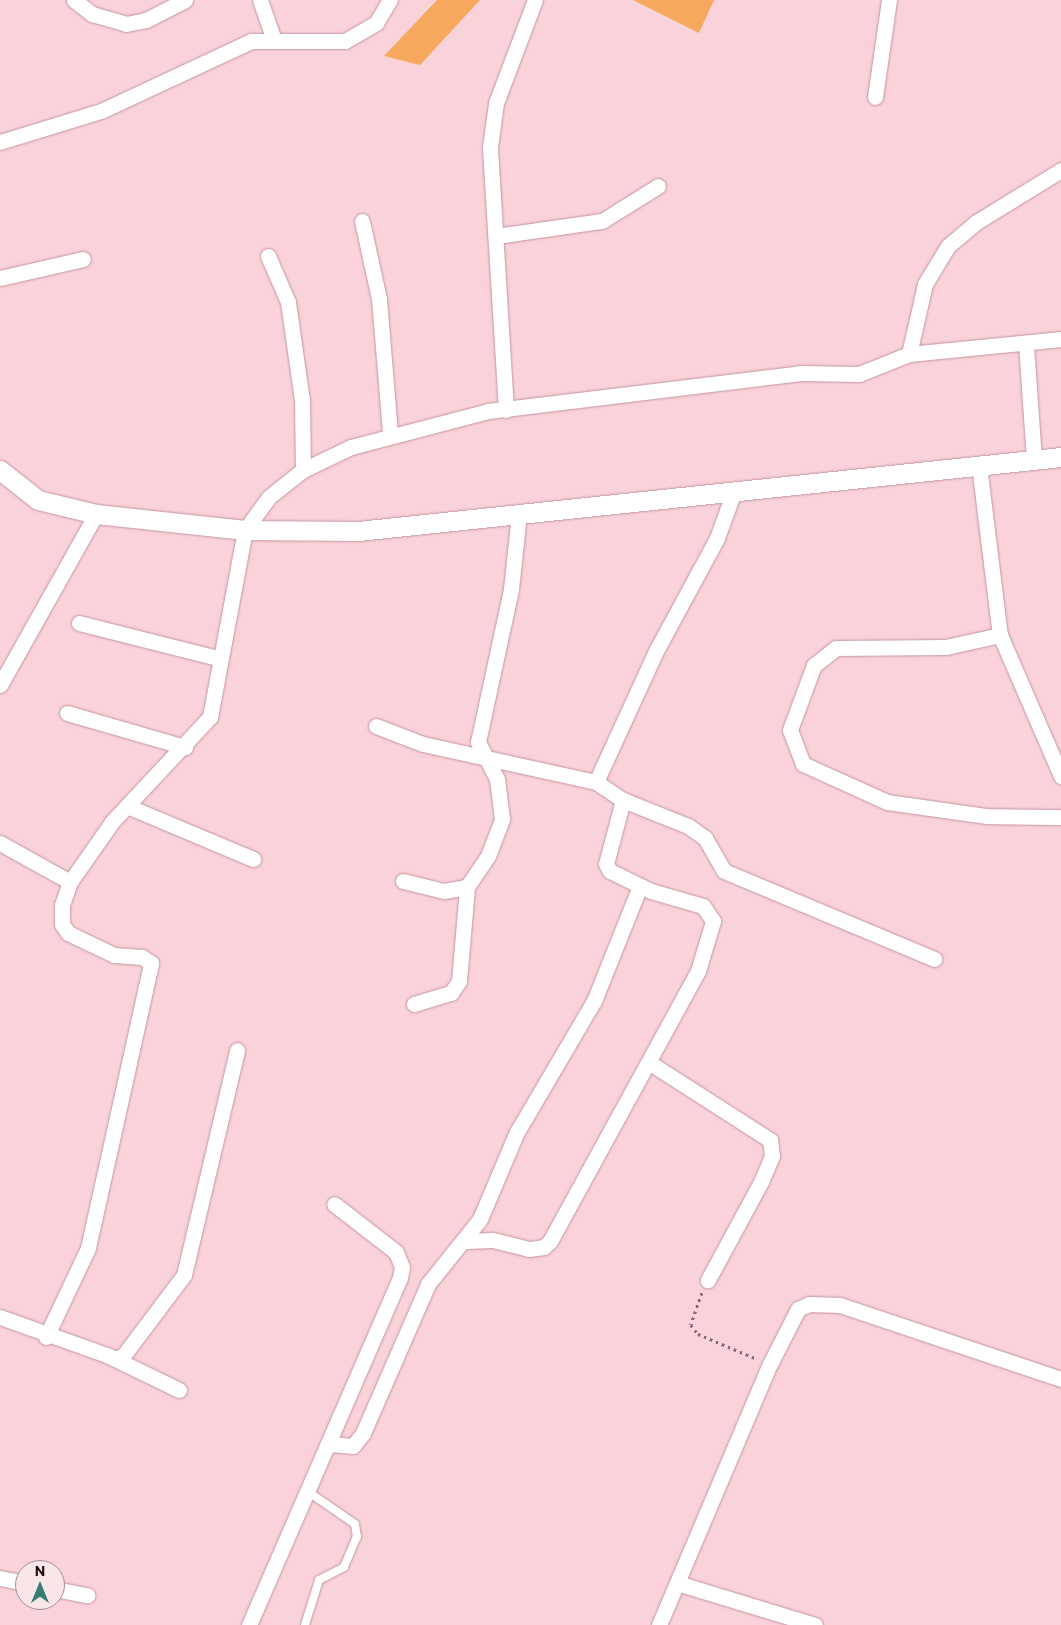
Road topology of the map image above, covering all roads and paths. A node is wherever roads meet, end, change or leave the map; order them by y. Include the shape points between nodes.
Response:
1 (74, 0) edge
2 (185, 0) edge
3 (260, 0) edge
4 (390, 0) edge
5 (534, 0) edge
6 (889, 0) edge
7 (274, 40) junction
8 (875, 97) dead end
9 (0, 142) edge
10 (1061, 170) edge
11 (658, 186) dead end
12 (362, 221) dead end
13 (496, 236) junction
14 (268, 256) dead end
15 (83, 259) dead end
16 (0, 278) edge
17 (1061, 339) edge
18 (1026, 345) junction
19 (909, 354) junction
20 (506, 410) junction
21 (390, 434) junction
22 (1061, 456) edge
23 (1034, 459) junction
24 (979, 464) junction
25 (303, 470) junction
26 (1, 474) edge
27 (733, 494) junction
28 (96, 514) junction
29 (519, 514) junction
30 (245, 530) junction
31 (79, 622) dead end
32 (1000, 635) junction
33 (221, 659) junction
34 (0, 685) edge
35 (68, 713) dead end
36 (376, 726) dead end
37 (185, 747) junction
38 (484, 759) junction
39 (1061, 776) edge
40 (596, 782) junction
41 (623, 800) junction
42 (127, 806) junction
43 (1061, 817) edge
44 (0, 843) edge
45 (253, 859) dead end
46 (403, 881) dead end
47 (70, 882) junction
48 (640, 886) junction
49 (467, 887) junction
50 (934, 959) dead end
51 (414, 1004) dead end
52 (237, 1050) dead end
53 (650, 1063) junction
54 (334, 1204) dead end
55 (466, 1240) junction
56 (708, 1280) joint
57 (0, 1317) edge
58 (46, 1337) junction
59 (115, 1359) junction
60 (770, 1364) junction
61 (1061, 1379) edge
62 (179, 1390) dead end
63 (330, 1444) junction
64 (307, 1491) junction
65 (0, 1578) edge
66 (15, 1581) edge
67 (677, 1583) junction
68 (65, 1591) edge
69 (88, 1595) dead end
70 (249, 1625) edge
71 (305, 1625) edge
72 (659, 1625) edge
73 (815, 1625) edge

1 - 2 street via 92,14 126,24 146,20
3 - 7 street
4 - 7 street via 376,22 345,40
5 - 13 street via 492,122 490,186
6 - 8 street
7 - 9 street via 238,45 101,111
10 - 19 street via 975,223 948,246 925,284
11 - 13 street via 602,221
12 - 21 street via 380,299
13 - 20 street
14 - 25 street via 288,302 302,400
15 - 16 street
17 - 18 street
18 - 19 street via 967,345
18 - 23 street
19 - 20 street via 859,374 801,373
20 - 21 street
21 - 25 street
22 - 23 street
23 - 24 street
24 - 27 street
24 - 32 street
25 - 30 street via 269,497
26 - 28 street via 38,500
27 - 29 street
27 - 40 street via 716,538 656,651
28 - 30 street
28 - 34 street
29 - 30 street via 358,531
29 - 38 street via 511,589 480,725 478,742
30 - 33 street
31 - 33 street
32 - 39 street
32 - 43 street via 946,648 836,648 814,665 790,730 804,764 887,802 977,815
33 - 37 street via 210,717
35 - 37 street
36 - 38 street
37 - 42 street
38 - 40 street
38 - 49 street via 497,779 502,819 488,856
40 - 41 street
41 - 48 street via 606,864 610,871
41 - 50 street via 688,826 705,838 724,871
42 - 45 street
42 - 47 street
44 - 47 street
46 - 49 street via 444,891
47 - 58 street via 61,914 68,934 114,955 142,957 151,964 88,1248
48 - 53 street via 703,906 713,921 698,971
48 - 55 street via 594,1001 517,1132
49 - 51 street via 459,981 451,993
52 - 59 street via 184,1275 123,1356
53 - 55 street via 544,1248
53 - 56 street via 770,1140 769,1164
54 - 63 street via 396,1252 402,1267
55 - 63 street via 428,1284 363,1433 353,1446
56 - 60 path via 693,1310 691,1325 716,1343
57 - 58 street
58 - 59 street
59 - 62 street
60 - 61 street via 798,1309 826,1303
60 - 67 street
63 - 64 street
64 - 70 street
64 - 71 lane via 355,1524 357,1536 344,1567 319,1580
65 - 66 street
67 - 72 street
67 - 73 street
68 - 69 street

